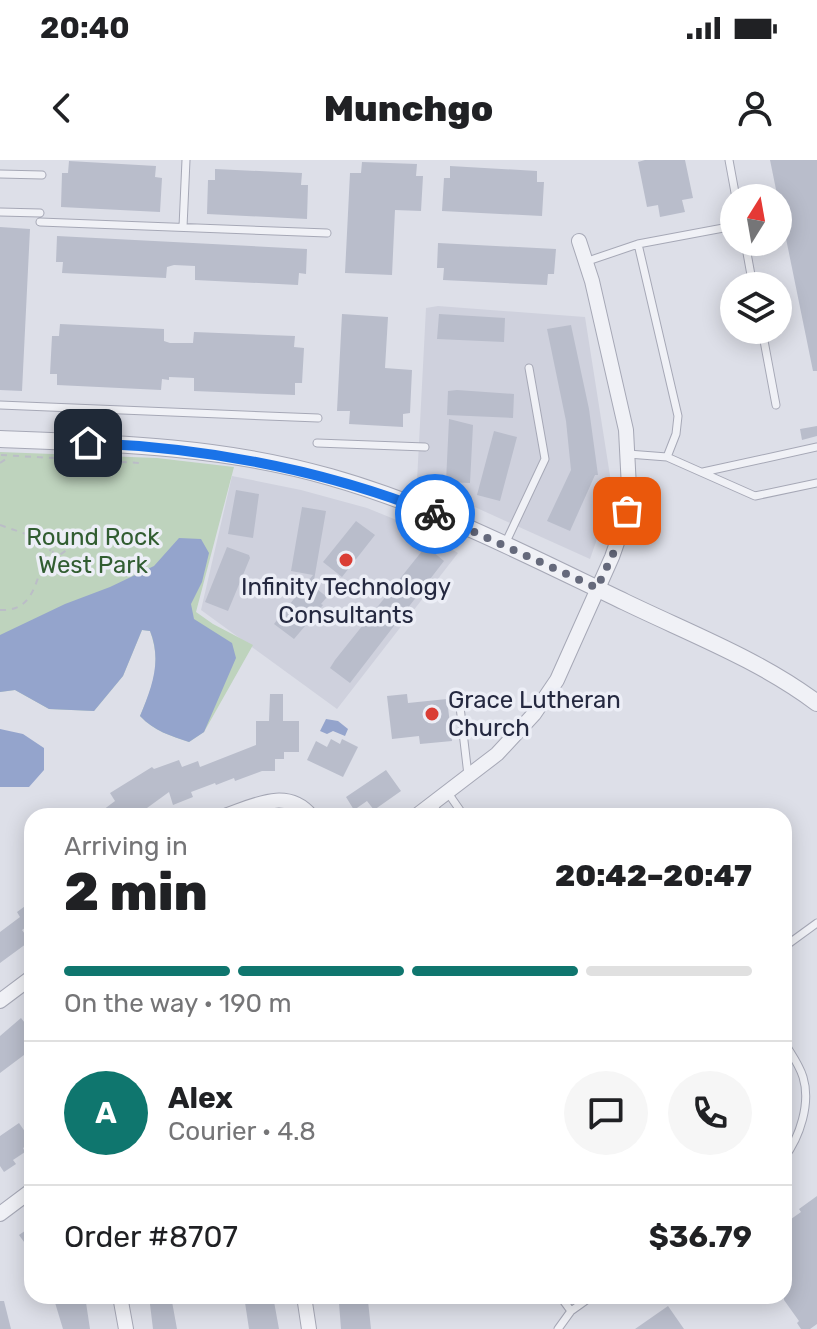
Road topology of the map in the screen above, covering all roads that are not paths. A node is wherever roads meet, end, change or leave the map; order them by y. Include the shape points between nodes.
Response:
1 (186, 160) edge
2 (729, 160) edge
3 (0, 174) edge
4 (42, 175) dead end
5 (733, 184) edge
6 (0, 212) edge
7 (183, 227) junction
8 (720, 229) edge
9 (327, 233) dead end
10 (579, 241) dead end
11 (638, 244) junction
12 (585, 262) junction
13 (765, 344) edge
14 (529, 368) dead end
15 (0, 405) edge
16 (776, 405) dead end
17 (318, 418) dead end
18 (0, 439) edge
19 (317, 443) dead end
20 (425, 447) dead end
21 (817, 447) edge
22 (628, 454) junction
23 (667, 457) junction
24 (701, 473) junction
25 (817, 483) edge
26 (504, 545) junction
27 (597, 588) junction
28 (459, 698) dead end
29 (817, 703) edge
30 (468, 777) junction
31 (448, 793) junction
32 (248, 808) edge
33 (302, 808) edge
34 (438, 808) edge
35 (458, 808) edge
36 (817, 923) edge
37 (792, 941) edge
38 (24, 983) edge
39 (0, 1001) edge
40 (792, 1057) edge
41 (792, 1148) edge
42 (24, 1196) edge
43 (0, 1214) edge
44 (121, 1304) edge
45 (305, 1304) edge
46 (566, 1304) edge
47 (581, 1304) edge
48 (571, 1311) junction
49 (126, 1329) edge
50 (309, 1329) edge
51 (558, 1329) edge

1 - 7 lane
2 - 5 lane
3 - 4 lane
6 - 7 lane
7 - 9 lane
8 - 11 lane
10 - 12 street
11 - 12 lane
11 - 23 lane via 678,416
12 - 22 street
13 - 16 lane
14 - 26 lane via 545,459
15 - 17 lane
18 - 26 street via 148,446 273,464 395,498
19 - 20 lane
21 - 24 lane
22 - 23 lane
22 - 27 street via 625,520
23 - 24 lane
24 - 25 lane via 755,496
26 - 27 street
27 - 29 street via 752,662
27 - 30 street via 557,680 537,710
28 - 30 lane
30 - 31 street
31 - 34 street
31 - 35 lane
32 - 33 street via 281,799
36 - 37 lane
38 - 39 street
40 - 41 lane via 805,1081 805,1101
42 - 43 street
44 - 49 street
45 - 50 street
46 - 48 lane
47 - 48 lane
48 - 51 lane

